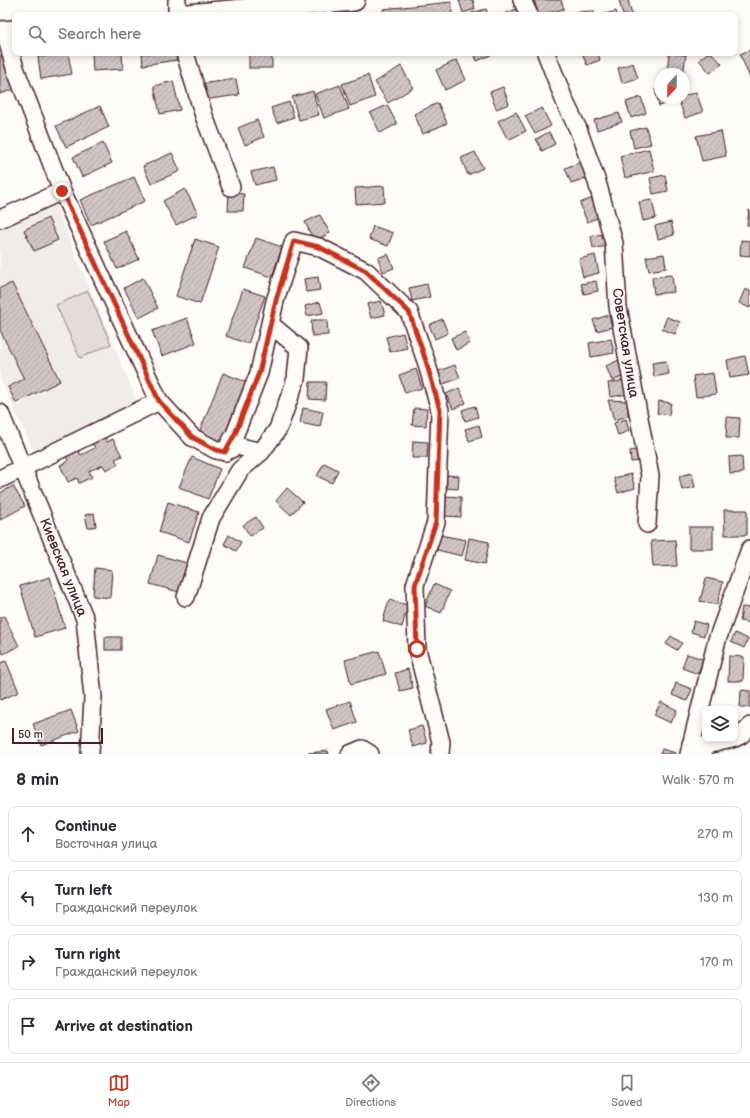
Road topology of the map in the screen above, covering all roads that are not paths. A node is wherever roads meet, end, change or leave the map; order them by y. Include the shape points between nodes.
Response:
1 (177, 0) edge
2 (354, 0) edge
3 (522, 0) edge
4 (177, 12) edge
5 (220, 12) edge
6 (528, 12) edge
7 (7, 32) edge
8 (12, 54) edge
9 (12, 56) edge
10 (186, 56) edge
11 (547, 56) edge
12 (231, 187) dead end
13 (62, 191) junction
14 (0, 220) edge
15 (270, 324) junction
16 (159, 401) junction
17 (0, 413) edge
18 (225, 452) junction
19 (261, 452) junction
20 (24, 468) junction
21 (0, 479) edge
22 (647, 524) dead end
23 (750, 549) edge
24 (186, 597) dead end
25 (750, 726) edge
26 (738, 736) edge
27 (718, 742) edge
28 (698, 750) edge
29 (90, 754) edge
30 (350, 754) edge
31 (370, 754) edge
32 (440, 754) edge

1 - 4 street
2 - 5 main road
3 - 6 street
7 - 8 street
9 - 13 street
10 - 12 street via 204,116
11 - 22 street, Советская улица via 597,182 614,243 618,308 650,476
13 - 14 street
13 - 16 street
15 - 18 street via 259,373 235,434
15 - 19 street via 299,348 296,379 278,429
15 - 32 street via 294,241 319,247 366,271 409,312 440,410 436,522 415,585 417,649 441,742
16 - 18 street via 192,437
16 - 20 street
17 - 20 street, Киевская улица
18 - 19 street via 237,446
19 - 24 street via 240,470 211,518
20 - 21 street
20 - 29 street, Киевская улица via 85,619 93,697
23 - 28 street via 717,640
25 - 26 street
27 - 28 street
30 - 31 street via 362,749

